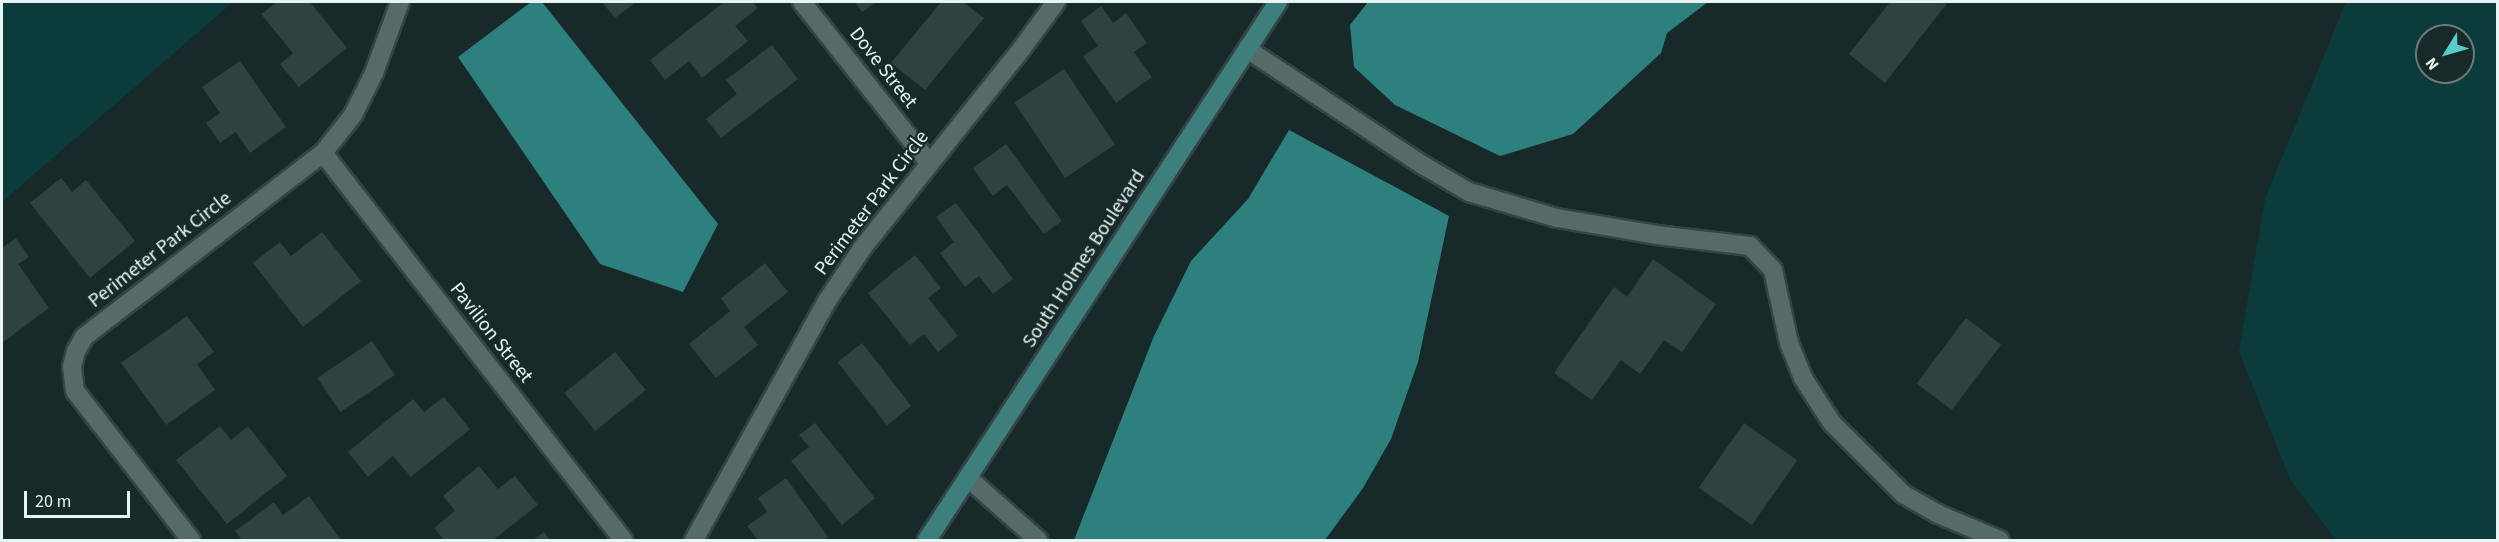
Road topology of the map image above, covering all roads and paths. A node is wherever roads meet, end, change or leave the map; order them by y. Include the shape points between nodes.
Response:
1 (400, 2) edge
2 (802, 2) edge
3 (1056, 2) edge
4 (1278, 2) edge
5 (1247, 49) junction
6 (323, 153) junction
7 (929, 163) junction
8 (968, 478) junction
9 (190, 540) edge
10 (623, 540) edge
11 (694, 540) edge
12 (927, 540) edge
13 (1038, 540) edge
14 (2000, 540) edge

1 - 6 street, Perimeter Park Circle via 374,73 352,115
2 - 7 street, Dove Street
3 - 7 street, Perimeter Park Circle
4 - 5 main road, South Holmes Boulevard
5 - 8 main road, South Holmes Boulevard
5 - 14 street via 1469,192 1557,218 1750,246 1773,270 1789,343 1803,378 1832,423 1903,494 1938,514
6 - 9 street, Perimeter Park Circle via 84,337 76,351 72,367 75,391
6 - 10 street, Pavilion Street
7 - 11 street, Perimeter Park Circle via 863,247 827,301
8 - 12 main road, South Holmes Boulevard
8 - 13 street

